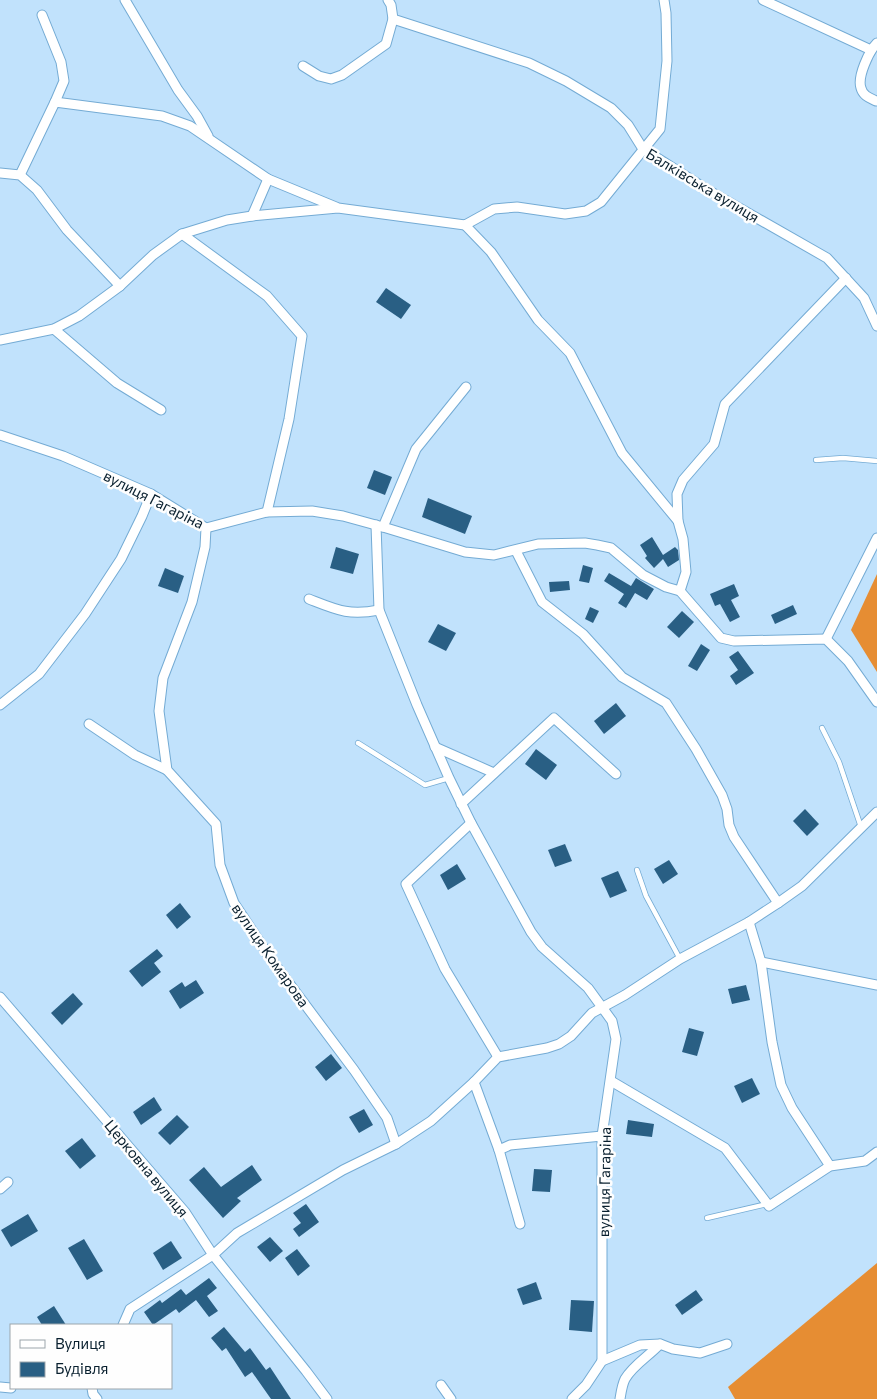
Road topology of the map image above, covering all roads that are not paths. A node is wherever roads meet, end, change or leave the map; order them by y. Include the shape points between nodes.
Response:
1 (125, 0) edge
2 (388, 0) edge
3 (664, 0) edge
4 (763, 0) edge
5 (42, 15) dead end
6 (393, 19) junction
7 (874, 46) edge
8 (302, 66) dead end
9 (876, 101) edge
10 (55, 102) junction
11 (209, 138) junction
12 (643, 149) junction
13 (0, 173) edge
14 (20, 175) junction
15 (268, 179) junction
16 (338, 208) junction
17 (252, 216) junction
18 (465, 225) junction
19 (182, 234) junction
20 (846, 278) junction
21 (120, 286) junction
22 (877, 326) edge
23 (54, 329) junction
24 (0, 340) edge
25 (466, 387) dead end
26 (161, 410) dead end
27 (0, 435) edge
28 (816, 460) dead end
29 (877, 462) edge
30 (151, 494) junction
31 (267, 512) junction
32 (678, 521) junction
33 (380, 526) junction
34 (206, 528) junction
35 (877, 538) edge
36 (516, 550) junction
37 (680, 591) junction
38 (309, 598) dead end
39 (379, 610) junction
40 (826, 639) junction
41 (877, 702) edge
42 (0, 705) edge
43 (89, 724) dead end
44 (822, 728) dead end
45 (358, 743) dead end
46 (435, 747) junction
47 (167, 770) junction
48 (494, 773) junction
49 (616, 774) dead end
50 (449, 778) junction
51 (461, 804) junction
52 (877, 812) edge
53 (471, 823) junction
54 (862, 828) junction
55 (637, 870) dead end
56 (778, 903) junction
57 (749, 922) junction
58 (680, 959) junction
59 (762, 962) junction
60 (877, 985) edge
61 (0, 997) edge
62 (602, 1007) junction
63 (498, 1057) junction
64 (611, 1080) junction
65 (474, 1082) junction
66 (602, 1136) junction
67 (396, 1144) junction
68 (499, 1150) junction
69 (877, 1152) edge
70 (830, 1166) junction
71 (8, 1182) dead end
72 (0, 1188) edge
73 (767, 1204) junction
74 (707, 1218) dead end
75 (520, 1224) dead end
76 (213, 1255) junction
77 (123, 1324) edge
78 (660, 1344) junction
79 (727, 1344) dead end
80 (602, 1361) junction
81 (441, 1385) dead end
82 (7, 1387) edge
83 (0, 1393) edge
84 (327, 1399) edge
85 (451, 1399) edge
86 (572, 1399) edge
87 (620, 1399) edge

1 - 11 street
2 - 6 street
3 - 12 street via 668,61 660,129
4 - 7 street
5 - 10 street via 61,62 64,81
6 - 8 street via 386,44 342,75 331,78 319,76
6 - 12 street, Балківська вулиця via 529,63 566,81 611,108 628,125
7 - 9 street via 860,81 861,90
10 - 11 street via 162,116 190,126
10 - 14 street
11 - 15 street
12 - 18 street via 601,202 586,211 565,214 516,207 494,209
12 - 20 street, Балківська вулиця via 827,258
13 - 14 street
14 - 21 street
15 - 16 street
15 - 17 street
16 - 17 street
16 - 18 street
17 - 19 street
18 - 32 street via 491,252 538,320 570,353 622,453
19 - 21 street via 153,255
19 - 31 street via 267,296 302,336
20 - 22 street, Балківська вулиця via 864,298
20 - 32 street via 725,404 714,444 683,480 677,494
21 - 23 street via 79,316
23 - 24 street
23 - 26 street via 117,383
25 - 33 street via 416,449
27 - 30 street, вулиця Гагаріна via 63,456
28 - 29 lane via 842,458
30 - 34 street, вулиця Гагаріна
30 - 42 street via 121,559 85,614 39,674
31 - 33 street, вулиця Гагаріна via 312,511
31 - 34 street, вулиця Гагаріна
32 - 37 street via 686,572
33 - 36 street via 465,552 494,555
33 - 39 street, вулиця Гагаріна
34 - 47 street via 205,547 192,602 163,678 159,711
35 - 40 street
36 - 37 street via 538,544 585,543 611,548 643,576
36 - 56 street via 542,602 583,634 622,677 666,703 722,795 734,837
37 - 40 street via 722,638 734,641
38 - 39 street via 346,612
39 - 46 street, вулиця Гагаріна
40 - 41 street via 848,661
43 - 47 street via 135,755
44 - 54 lane via 839,762
45 - 50 lane via 425,785
46 - 48 street
46 - 50 street, вулиця Гагаріна
47 - 67 street, вулиця Комарова via 216,824 220,865 234,903 387,1118
48 - 49 street via 554,718
48 - 51 street
50 - 51 street, вулиця Гагаріна
51 - 53 street, вулиця Гагаріна
52 - 54 street
53 - 62 street, вулиця Гагаріна via 531,932 542,947 588,988
53 - 63 street via 406,884 445,969
54 - 56 street via 802,886
55 - 58 lane via 646,896
56 - 57 street
57 - 58 street
57 - 59 street
58 - 62 street
59 - 60 street
59 - 70 street via 781,1085
61 - 76 street, Церковна вулиця via 185,1212
62 - 63 street via 559,1044
62 - 64 street, вулиця Гагаріна via 612,1021 616,1039
63 - 65 street
64 - 66 street, вулиця Гагаріна
64 - 73 street via 725,1148
65 - 67 street via 431,1121
65 - 68 street
66 - 68 street via 510,1145
66 - 80 street, вулиця Гагаріна
67 - 76 street via 343,1170 237,1232
68 - 75 street
69 - 70 street via 865,1161
70 - 73 street via 769,1206
71 - 72 street
73 - 74 lane
76 - 77 street via 130,1309
76 - 84 street
78 - 79 street via 700,1353
78 - 80 street via 640,1345
78 - 87 street via 624,1380
80 - 86 street
81 - 85 street
82 - 83 street

